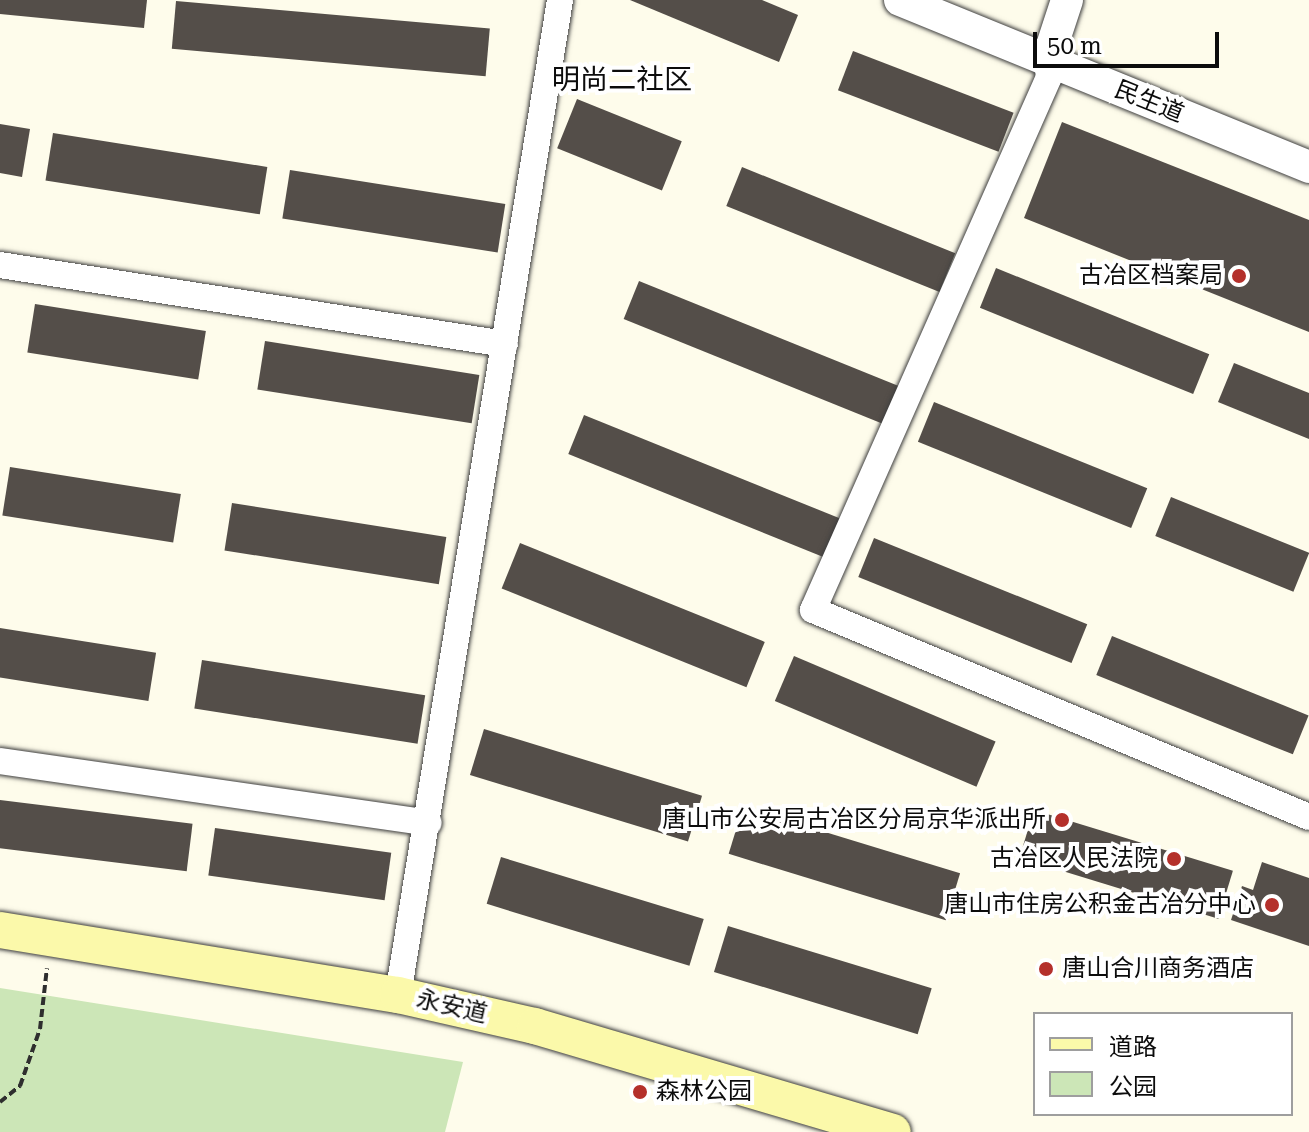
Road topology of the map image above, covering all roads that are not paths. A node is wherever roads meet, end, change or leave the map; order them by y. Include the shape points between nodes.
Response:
1 (560, 0) edge
2 (900, 0) edge
3 (1067, 0) edge
4 (1047, 61) junction
5 (1309, 167) edge
6 (0, 265) edge
7 (505, 344) junction
8 (0, 761) edge
9 (1309, 817) edge
10 (429, 823) junction
11 (0, 930) edge
12 (398, 995) junction
13 (893, 1132) edge

1 - 7 street
2 - 4 street, 民生道
3 - 4 street
4 - 5 street, 民生道
4 - 9 street via 1049,77 813,610
6 - 7 street
7 - 10 street
8 - 10 street
10 - 12 street
11 - 12 main road, 永安道
12 - 13 main road, 永安道 via 535,1026

